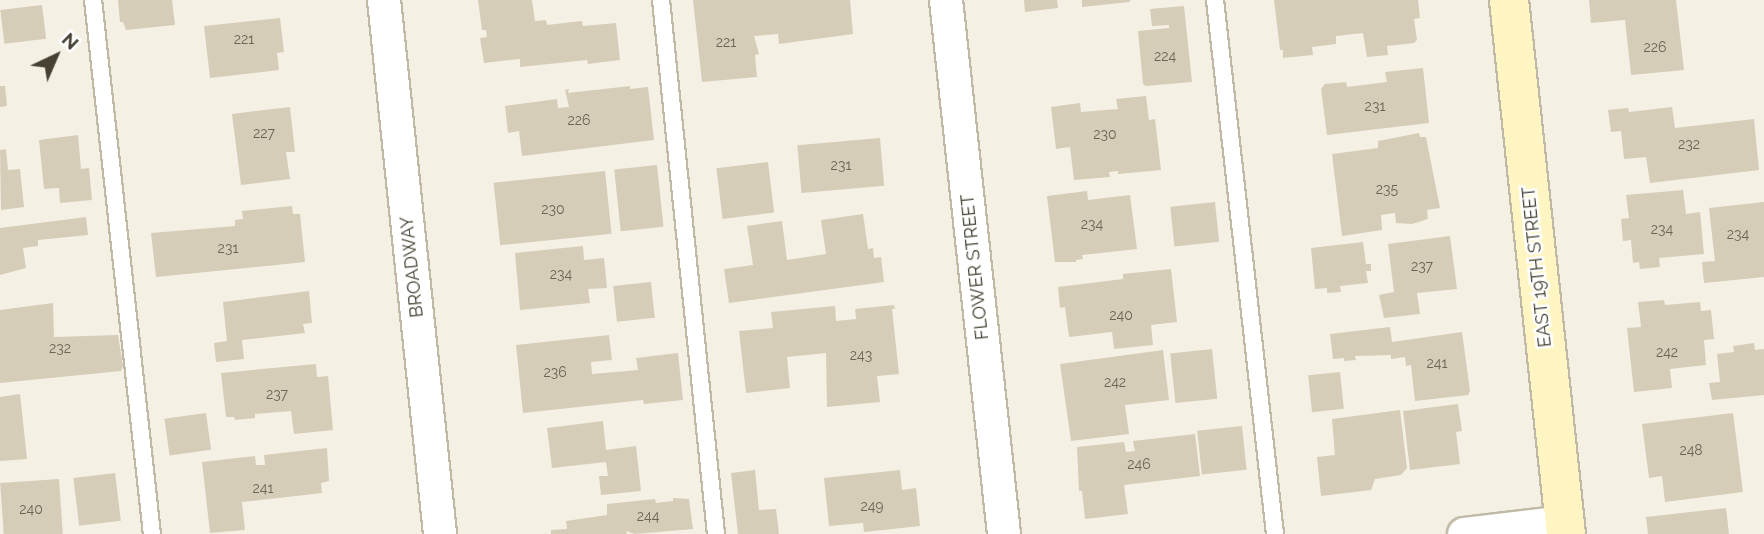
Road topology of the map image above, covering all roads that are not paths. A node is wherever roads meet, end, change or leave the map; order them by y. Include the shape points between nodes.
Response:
1 (93, 0) edge
2 (384, 0) edge
3 (661, 0) edge
4 (946, 0) edge
5 (1215, 0) edge
6 (1509, 0) edge
7 (1565, 528) edge
8 (152, 534) edge
9 (440, 534) edge
10 (716, 534) edge
11 (1004, 534) edge
12 (1275, 534) edge
13 (1464, 534) edge

1 - 8 lane
2 - 9 street, BROADWAY
3 - 10 lane
4 - 11 street, FLOWER STREET
5 - 12 lane
6 - 7 street, EAST 19TH STREET
7 - 13 street

